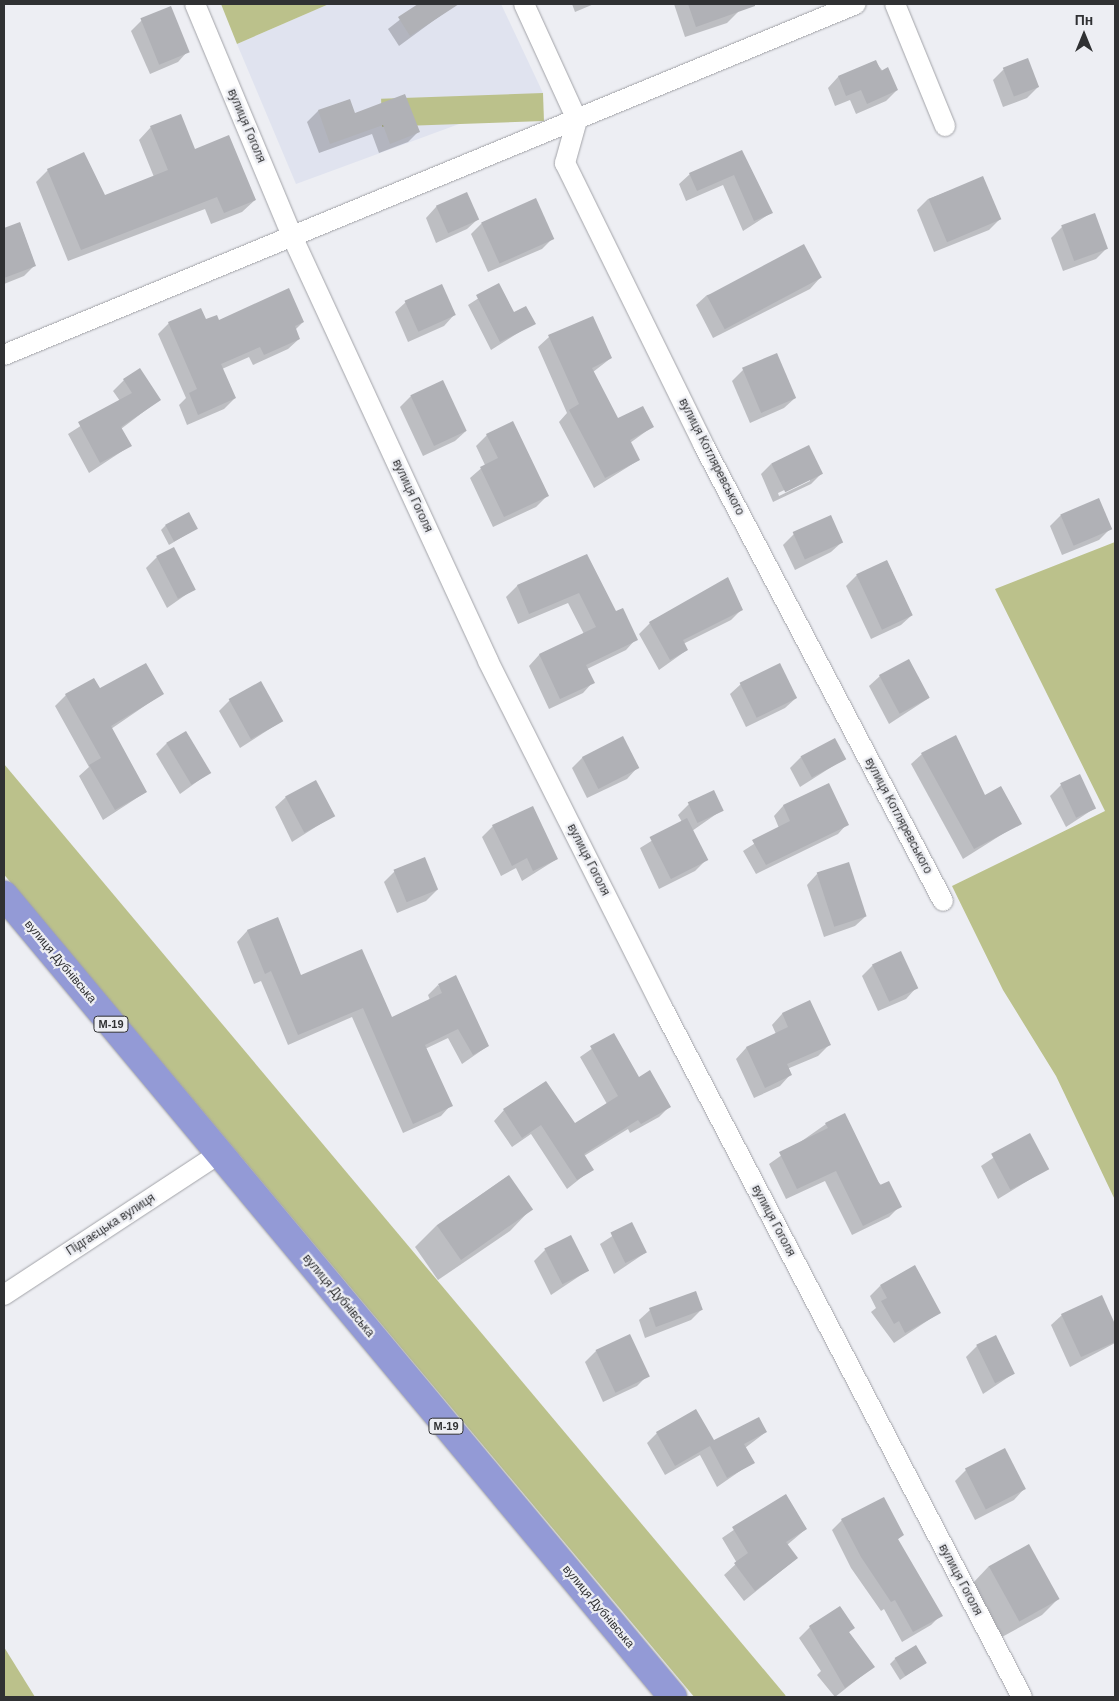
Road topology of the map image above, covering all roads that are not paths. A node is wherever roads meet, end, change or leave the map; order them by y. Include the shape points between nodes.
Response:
1 (195, 4) edge
2 (524, 4) edge
3 (856, 4) edge
4 (895, 4) edge
5 (577, 120) junction
6 (945, 126) dead end
7 (291, 234) junction
8 (4, 355) edge
9 (4, 895) edge
10 (943, 901) dead end
11 (219, 1154) junction
12 (4, 1295) edge
13 (673, 1697) edge
14 (1022, 1697) edge

1 - 7 street, вулиця Гоголя
2 - 5 street
3 - 5 street
4 - 6 street
5 - 7 street
5 - 10 street, вулиця Котляревського via 565,163 703,444
7 - 8 street
7 - 14 street, вулиця Гоголя via 492,670 662,1008
9 - 11 highway, вулиця Дубнівська / М-19
11 - 12 street, Підгаєцька вулиця
11 - 13 highway, вулиця Дубнівська / М-19

